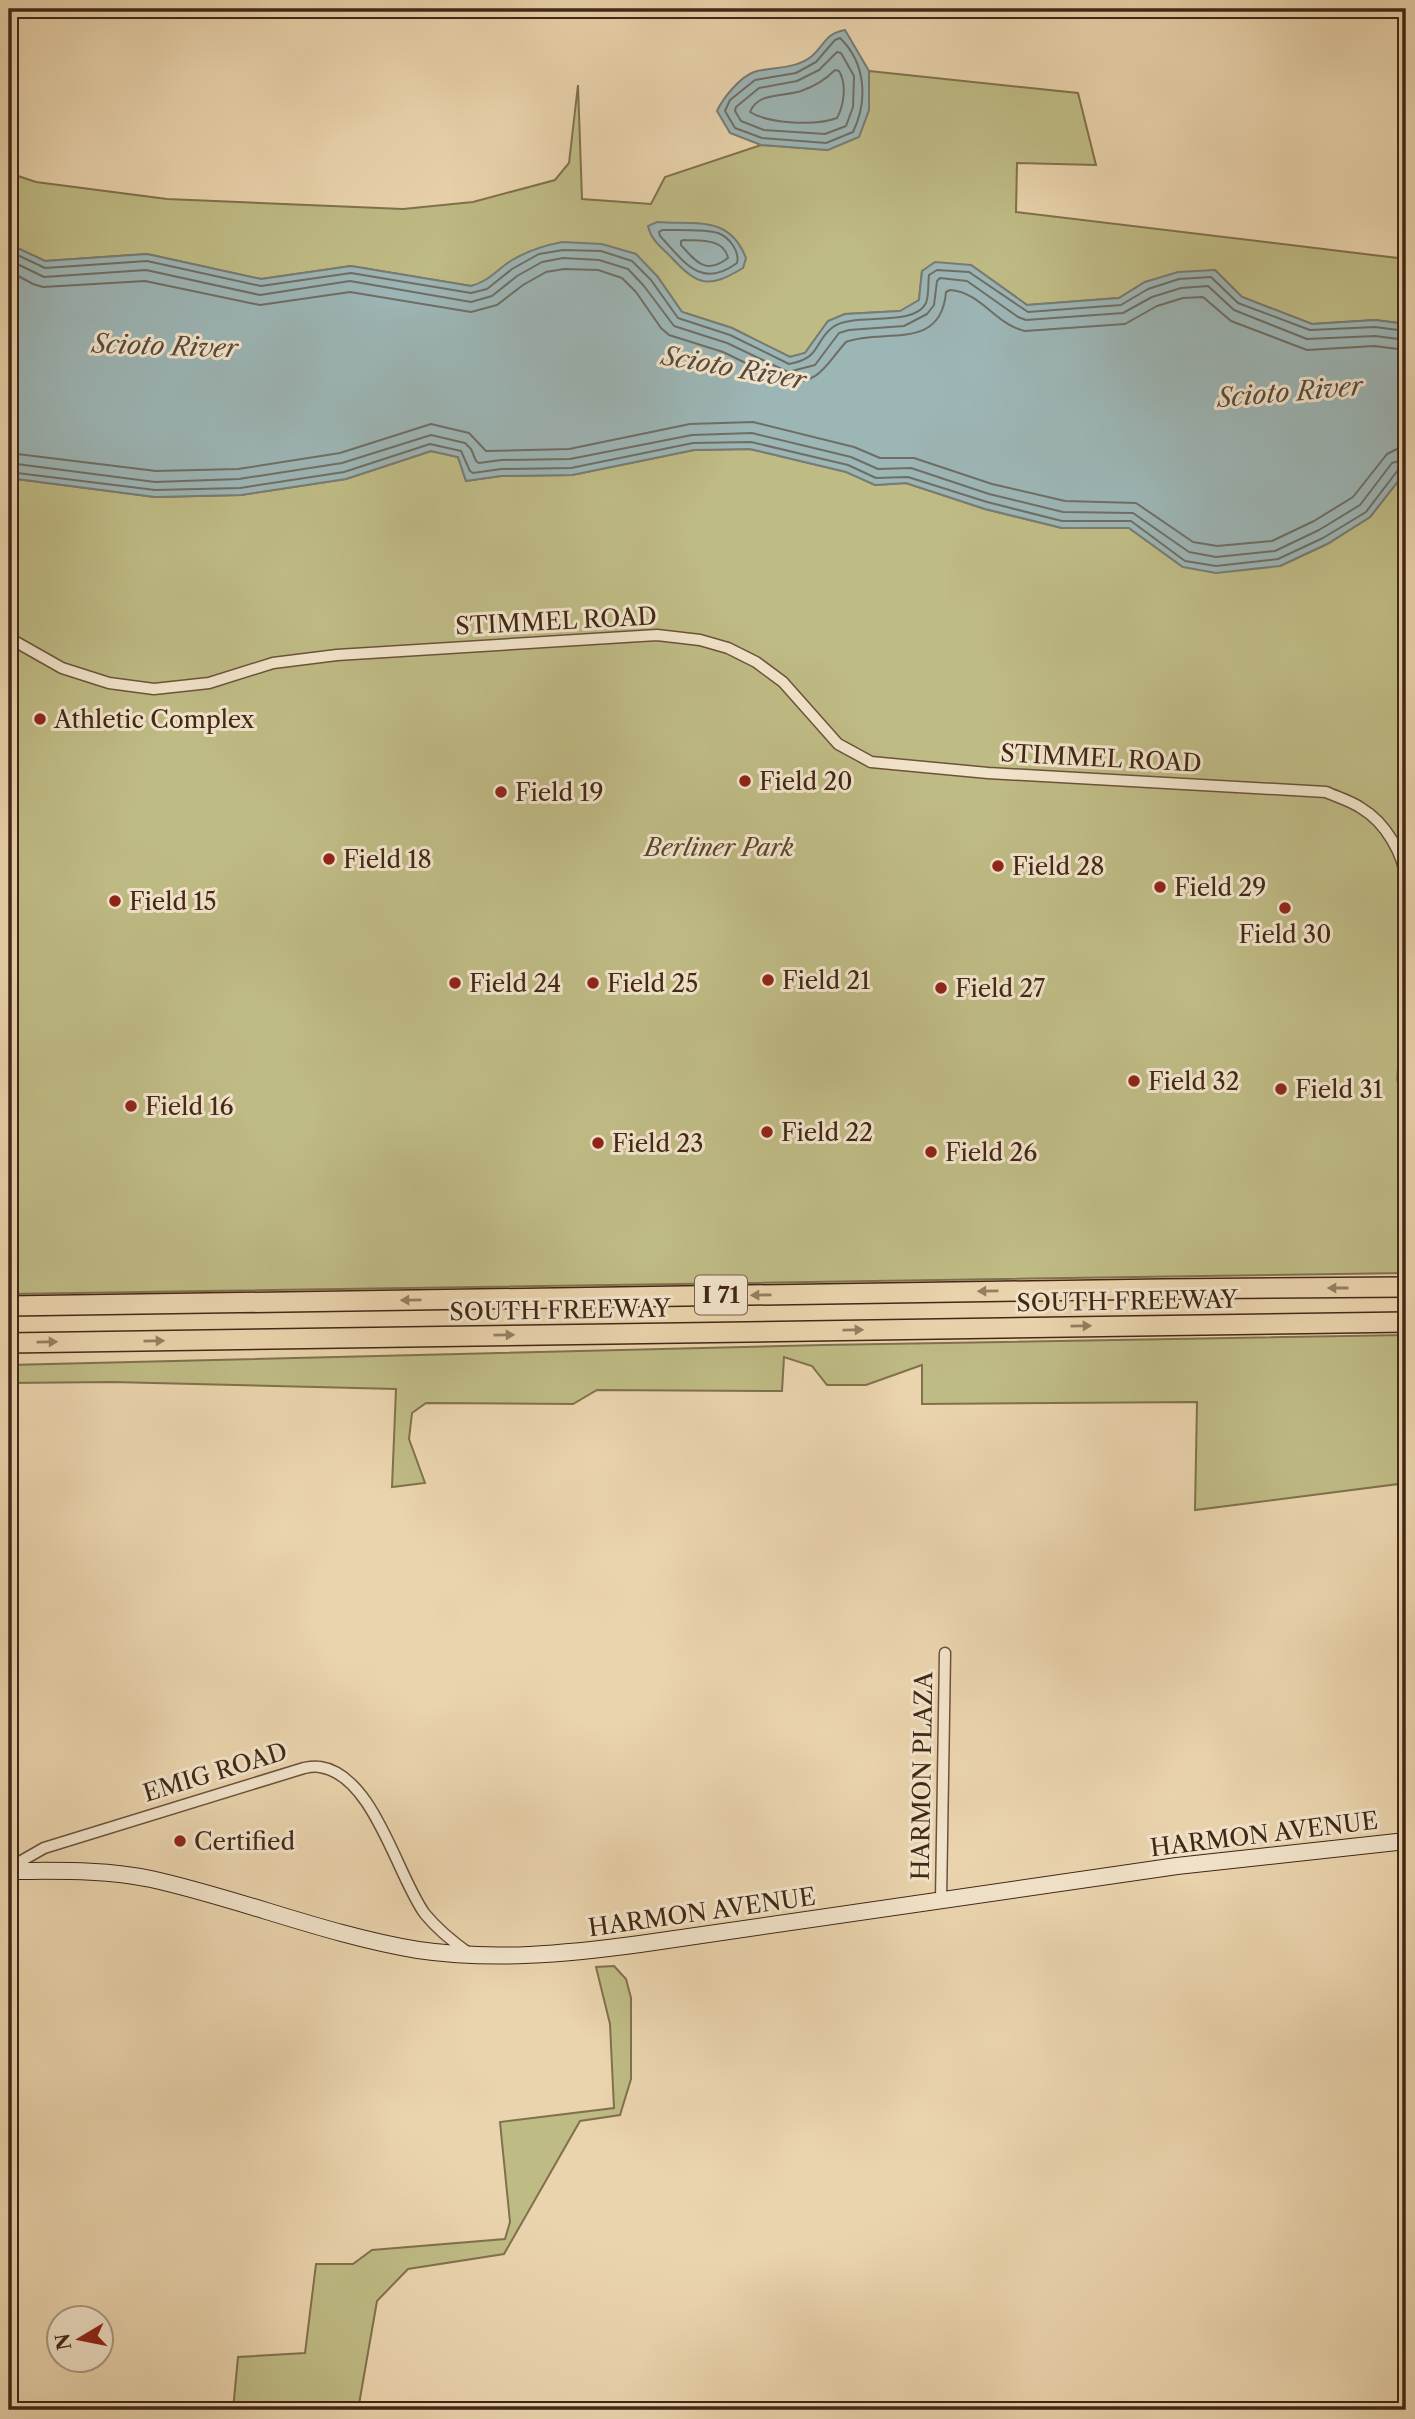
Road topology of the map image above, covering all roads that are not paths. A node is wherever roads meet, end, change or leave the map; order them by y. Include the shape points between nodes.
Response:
1 (9, 638) edge
2 (1406, 881) edge
3 (1406, 1012) edge
4 (1406, 1096) edge
5 (1406, 1287) edge
6 (9, 1306) edge
7 (1406, 1322) edge
8 (9, 1343) edge
9 (945, 1654) dead end
10 (1406, 1841) edge
11 (9, 1869) edge
12 (941, 1900) junction
13 (473, 1956) junction

1 - 2 street, STIMMEL ROAD via 62,668 109,683 154,689 209,683 273,663 337,654 657,635 700,640 756,662 783,682 838,744 871,762 1326,792 1363,808 1380,824 1394,843
3 - 4 street
5 -> 6 highway, SOUTH FREEWAY / I 71
8 -> 7 highway, SOUTH FREEWAY / I 71
9 - 12 street, HARMON PLAZA
10 - 12 main road, HARMON AVENUE via 1177,1866
11 - 13 main road, HARMON AVENUE via 96,1871 149,1879 362,1938
11 - 13 street, EMIG ROAD via 44,1848 104,1828 320,1767 344,1777 365,1802 424,1912 447,1938
12 - 13 main road, HARMON AVENUE via 578,1953

